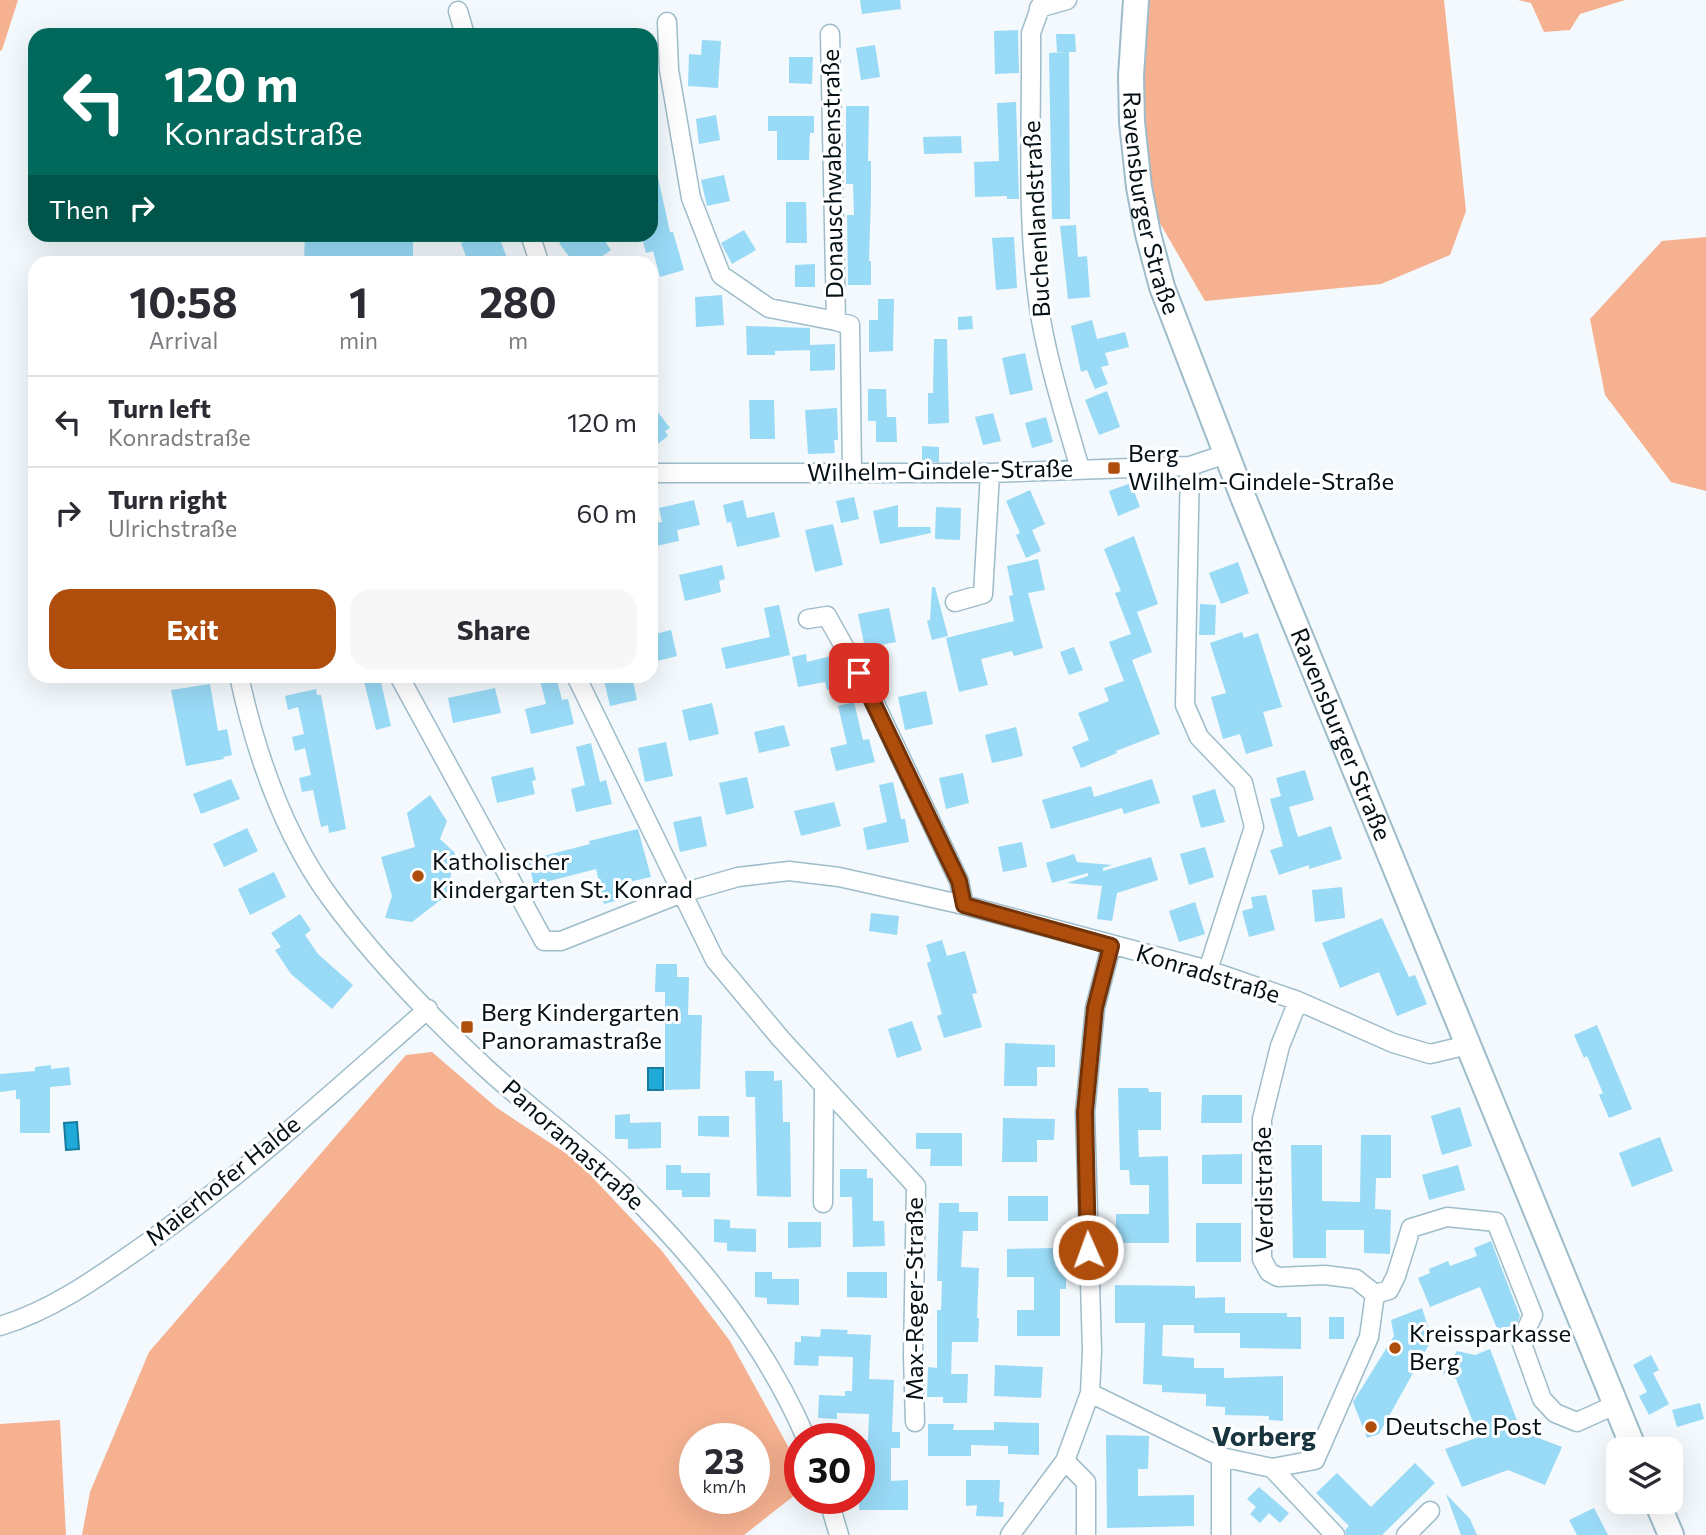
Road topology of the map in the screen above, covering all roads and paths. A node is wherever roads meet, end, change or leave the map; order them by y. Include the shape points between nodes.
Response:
1 (1068, 0) edge
2 (1136, 0) edge
3 (1041, 4) edge
4 (458, 11) dead end
5 (667, 22) dead end
6 (463, 28) edge
7 (830, 34) dead end
8 (836, 321) junction
9 (1226, 454) junction
10 (1190, 466) junction
11 (1080, 469) junction
12 (852, 472) junction
13 (990, 472) junction
14 (658, 473) edge
15 (955, 602) dead end
16 (807, 619) dead end
17 (241, 683) edge
18 (403, 683) edge
19 (579, 683) edge
20 (682, 893) junction
21 (964, 905) junction
22 (1111, 946) junction
23 (1208, 970) junction
24 (1298, 1001) junction
25 (428, 1009) junction
26 (1468, 1045) junction
27 (824, 1086) junction
28 (824, 1203) dead end
29 (1375, 1294) junction
30 (0, 1326) edge
31 (1090, 1393) junction
32 (1615, 1405) junction
33 (915, 1422) dead end
34 (799, 1423) edge
35 (1629, 1437) edge
36 (1221, 1457) junction
37 (1065, 1461) junction
38 (1272, 1468) junction
39 (1430, 1511) dead end
40 (833, 1514) edge
41 (1662, 1514) edge
42 (839, 1535) edge
43 (1010, 1535) edge
44 (1086, 1535) edge
45 (1221, 1535) edge
46 (1335, 1535) edge
47 (1406, 1535) edge
48 (1671, 1535) edge

1 - 3 street, Buchenlandstraße
2 - 9 main road, Ravensburger Straße via 1132,122 1148,234 1177,331
3 - 11 street, Buchenlandstraße via 1031,33 1034,250 1041,318
4 - 6 street
5 - 8 street via 669,70 691,198 721,275 769,308
7 - 8 street, Donauschwabenstraße
8 - 12 street, Donauschwabenstraße via 850,325
9 - 10 street, Wilhelm-Gindele-Straße
9 - 26 main road, Ravensburger Straße
10 - 11 street, Wilhelm-Gindele-Straße
10 - 23 street via 1185,705 1199,737 1243,783 1254,827
11 - 13 street, Wilhelm-Gindele-Straße
12 - 13 street, Wilhelm-Gindele-Straße
12 - 14 street, Wilhelm-Gindele-Straße
13 - 15 street via 983,594
16 - 21 street via 827,616 864,682 959,881
17 - 25 street, Panoramastraße via 274,794 309,864 330,898
18 - 20 street, Konradstraße via 544,941 561,941
19 - 20 street, Max-Reger-Straße
20 - 21 street, Konradstraße via 738,877 789,871 839,877
20 - 27 street, Max-Reger-Straße via 715,960
21 - 22 street, Konradstraße
22 - 23 street, Konradstraße
22 - 31 street via 1095,1008 1085,1112
23 - 24 street, Konradstraße
24 - 26 street, Konradstraße via 1393,1043 1430,1054
24 - 29 street, Verdistraße via 1280,1046 1262,1119 1262,1259 1269,1272 1278,1276 1356,1279
25 - 30 street, Maierhofer Halde via 195,1209 66,1297
25 - 34 street, Panoramastraße via 489,1070 627,1190 680,1246 743,1323
26 - 32 main road, Ravensburger Straße
27 - 28 street
27 - 33 street, Max-Reger-Straße via 916,1186
29 - 32 street via 1389,1290 1411,1228 1447,1217 1496,1222 1533,1315 1521,1341 1542,1399 1555,1413 1577,1422
29 - 38 street via 1369,1337 1315,1460
31 - 36 street
31 - 37 street
32 - 35 main road, Ravensburger Straße
36 - 38 street
36 - 45 street
37 - 43 street
37 - 44 street via 1086,1482
38 - 46 street
39 - 47 street
40 - 42 street
41 - 48 main road

